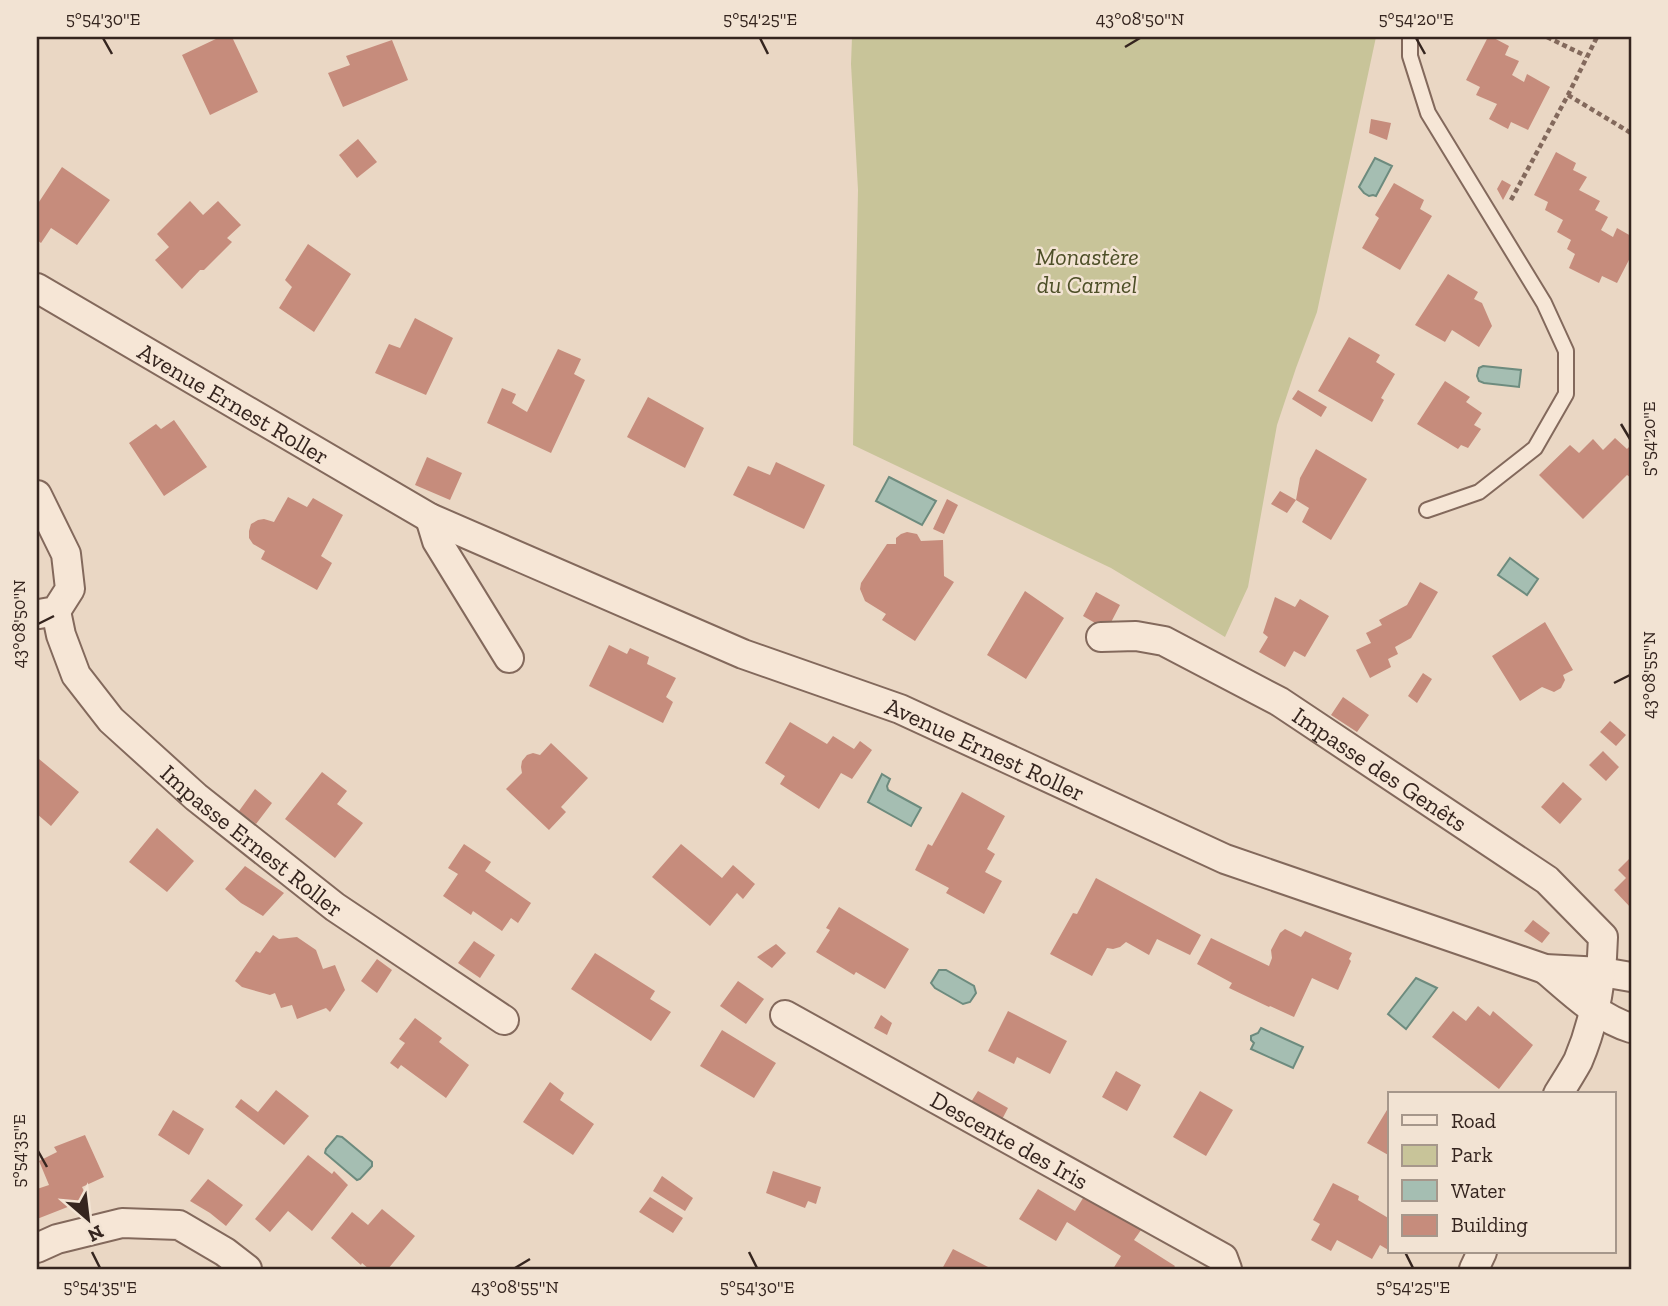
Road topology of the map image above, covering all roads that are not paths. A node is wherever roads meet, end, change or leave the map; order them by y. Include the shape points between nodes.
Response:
1 (1410, 37) edge
2 (37, 288) edge
3 (37, 495) edge
4 (1427, 510) dead end
5 (430, 518) junction
6 (46, 613) edge
7 (1101, 637) dead end
8 (509, 659) dead end
9 (1545, 970) junction
10 (1602, 972) junction
11 (1631, 977) edge
12 (1595, 1010) junction
13 (785, 1015) dead end
14 (504, 1020) dead end
15 (1631, 1028) edge
16 (1559, 1092) edge
17 (37, 1248) edge
18 (247, 1269) edge
19 (1227, 1269) edge

1 - 4 lane via 1410,56 1428,113 1545,303 1566,351 1566,394 1535,448 1479,492
2 - 5 street, Avenue Ernest Roller
3 - 6 street via 66,554 70,589
5 - 8 street via 437,541
5 - 9 street, Avenue Ernest Roller via 743,654 900,709 1225,859
6 - 14 street, Impasse Ernest Roller via 61,635 76,675 111,720 196,797 335,906
7 - 10 street, Impasse des Genêts via 1164,641 1280,702 1546,880 1603,937
9 - 10 street, Avenue Ernest Roller
9 - 12 street, Avenue Ernest Roller
10 - 11 street, Avenue Ernest Roller
10 - 12 street
12 - 15 street, Avenue Ernest Roller
12 - 16 street via 1578,1061
13 - 19 street, Descente des Iris via 1223,1258
17 - 18 street via 122,1223 179,1225

